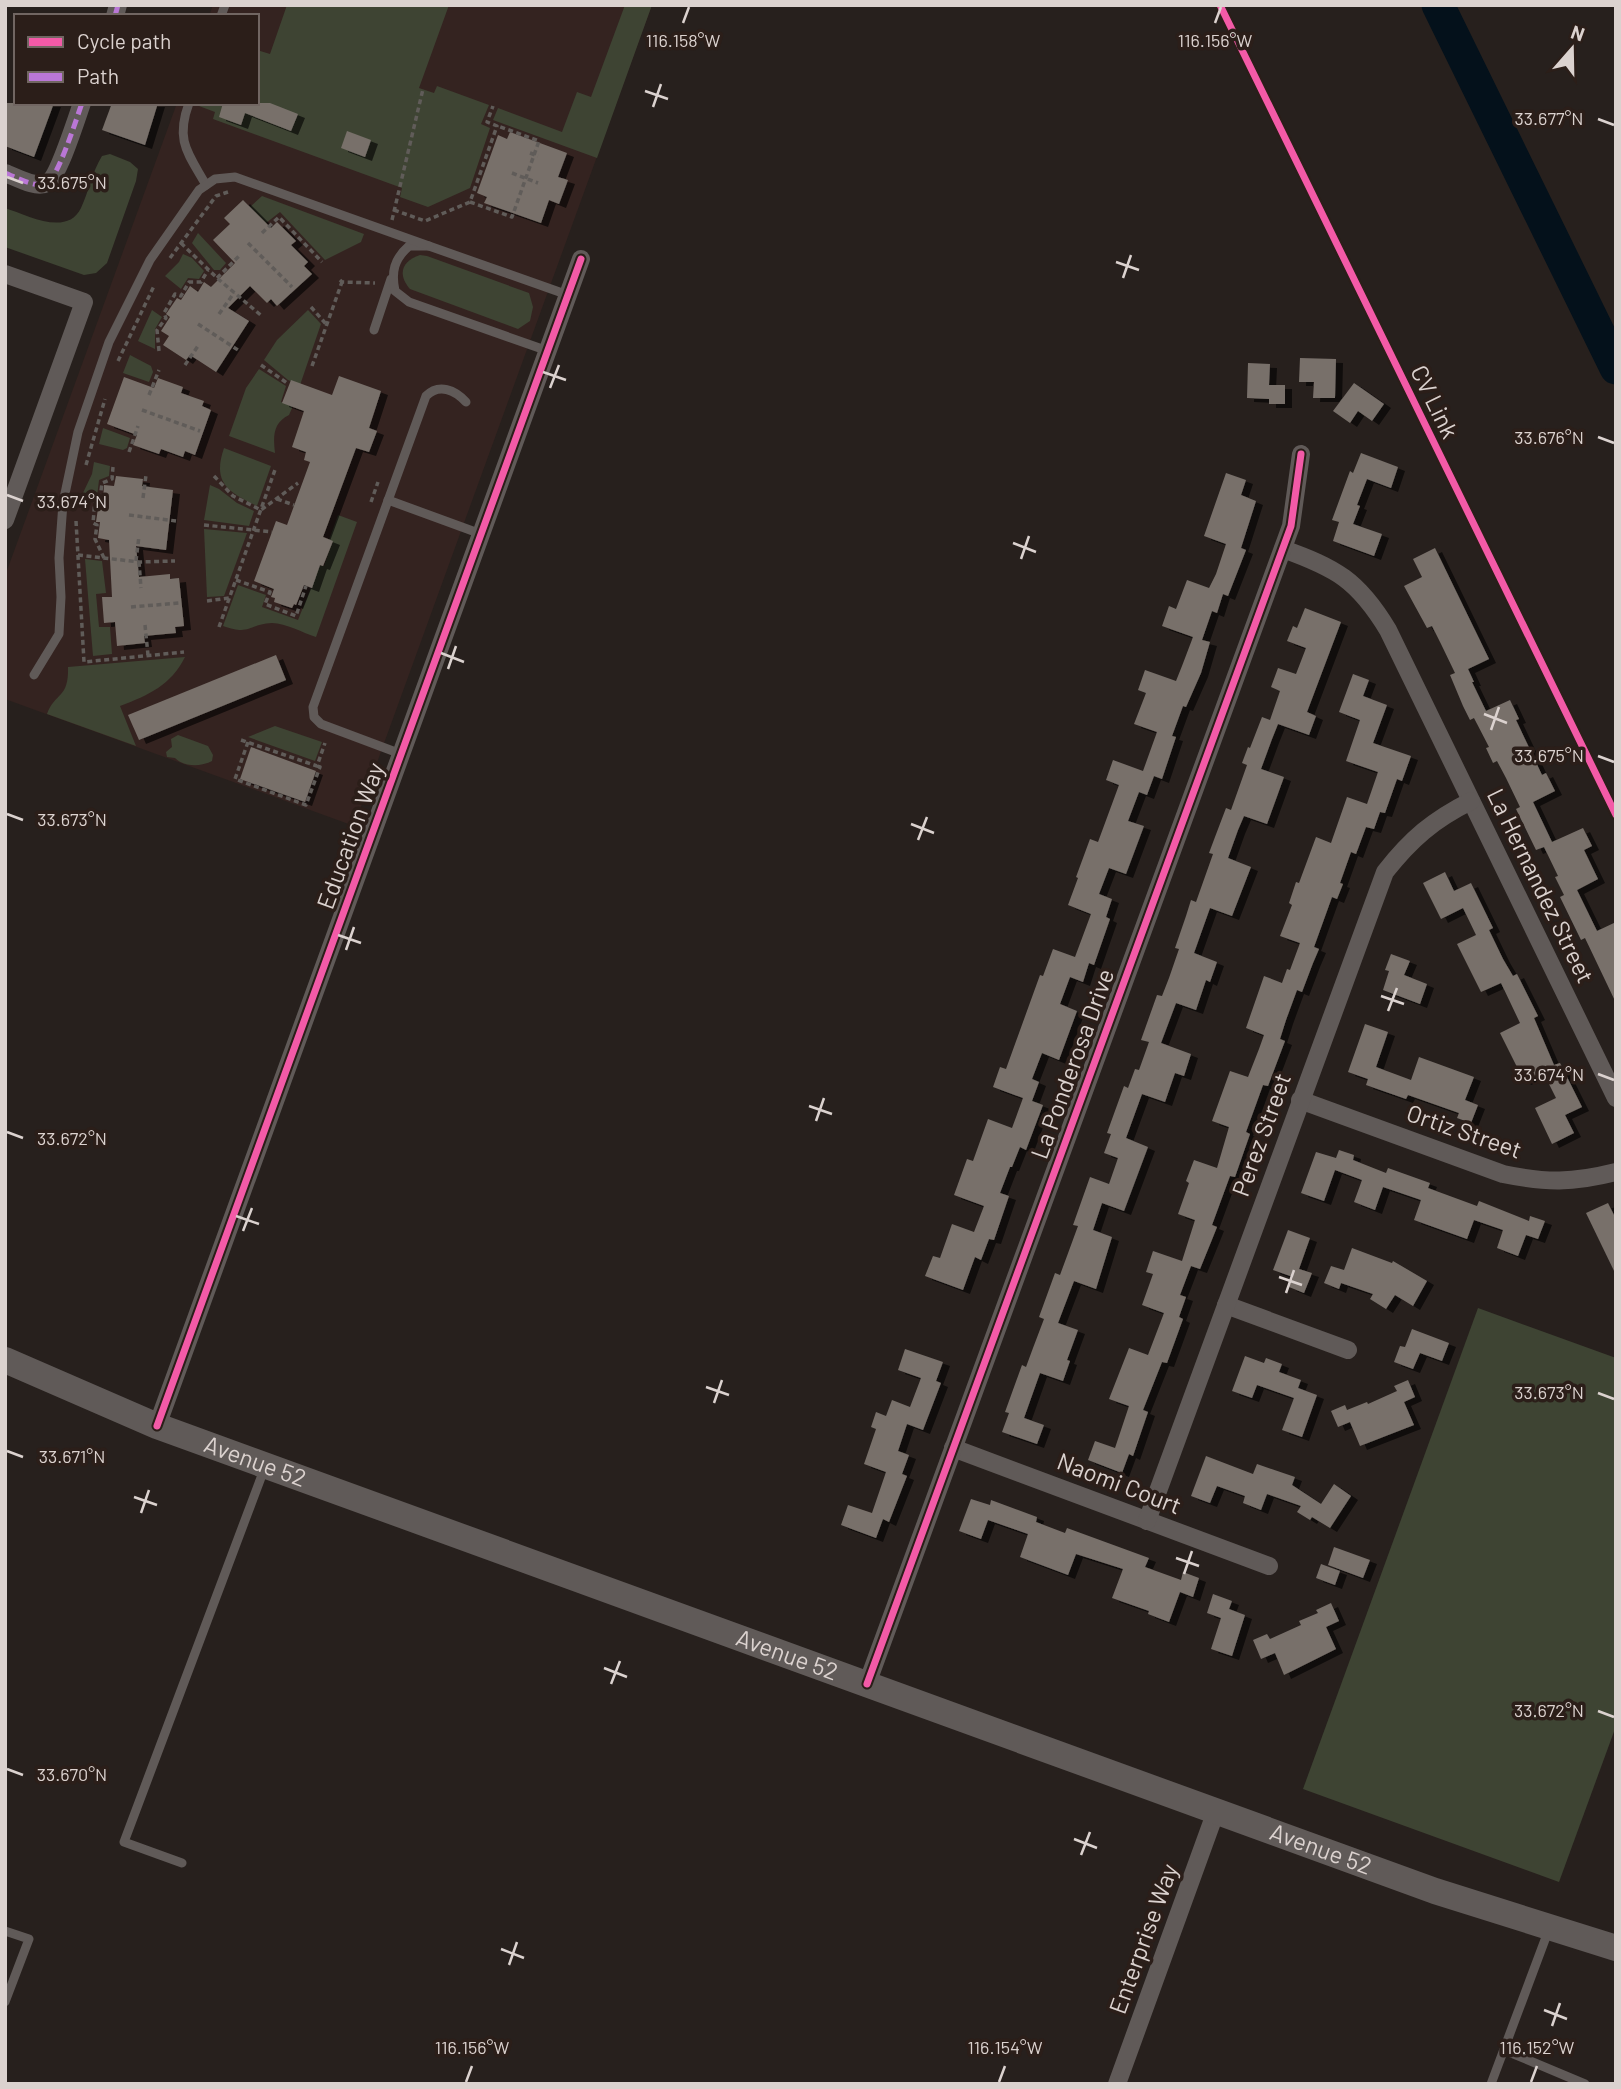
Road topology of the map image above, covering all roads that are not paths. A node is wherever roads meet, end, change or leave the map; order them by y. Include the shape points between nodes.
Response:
1 (81, 105) edge
2 (188, 105) edge
3 (5, 173) edge
4 (206, 185) junction
5 (429, 246) junction
6 (581, 259) dead end
7 (5, 274) edge
8 (392, 277) junction
9 (568, 295) junction
10 (374, 330) dead end
11 (548, 351) junction
12 (467, 402) dead end
13 (1301, 454) dead end
14 (388, 500) junction
15 (5, 520) edge
16 (481, 534) junction
17 (1283, 549) junction
18 (34, 675) dead end
19 (401, 754) junction
20 (1471, 801) junction
21 (1616, 1098) edge
22 (1300, 1100) junction
23 (1616, 1172) edge
24 (1226, 1305) junction
25 (1348, 1350) dead end
26 (5, 1360) edge
27 (157, 1426) junction
28 (953, 1448) junction
29 (265, 1465) junction
30 (1147, 1521) junction
31 (1269, 1566) dead end
32 (867, 1684) junction
33 (1216, 1811) junction
34 (182, 1863) dead end
35 (1549, 1927) junction
36 (5, 1931) edge
37 (1616, 1948) edge
38 (5, 2002) edge
39 (1504, 2050) junction
40 (1117, 2084) edge
41 (1491, 2084) edge
42 (1585, 2084) edge

1 - 3 street via 60,164 47,183
2 - 4 lane via 182,125 185,148
4 - 5 lane via 235,177
4 - 18 lane via 150,260 92,387 63,503 59,634
5 - 8 lane via 410,246 401,253
5 - 9 lane
6 - 9 street, Education Way
7 - 15 street via 83,302
8 - 10 lane
8 - 11 lane via 395,291 410,302
9 - 11 street, Education Way
11 - 16 street, Education Way
12 - 14 lane via 443,388 426,396
13 - 17 street, La Ponderosa Drive via 1291,526
14 - 16 lane
14 - 19 lane via 313,708 321,724
16 - 19 street, Education Way
17 - 20 street, La Hernandez Street via 1338,572 1375,609
17 - 28 street, La Ponderosa Drive
19 - 27 street, Education Way
20 - 21 street, La Hernandez Street
20 - 22 street, Perez Street via 1422,831 1385,872
22 - 23 street, Ortiz Street via 1503,1174 1561,1182
22 - 24 street, Perez Street
24 - 25 street
24 - 30 street, Perez Street
26 - 27 main road, Avenue 52
27 - 29 main road, Avenue 52
28 - 30 street, Naomi Court
28 - 32 street, La Ponderosa Drive
29 - 32 main road, Avenue 52
29 - 34 lane via 124,1842
30 - 31 street, Naomi Court
32 - 33 main road, Avenue 52
33 - 35 main road, Avenue 52 via 1435,1891
33 - 40 street, Enterprise Way
35 - 37 main road, Avenue 52
35 - 39 lane
36 - 38 lane via 29,1939
39 - 41 lane
39 - 42 lane

